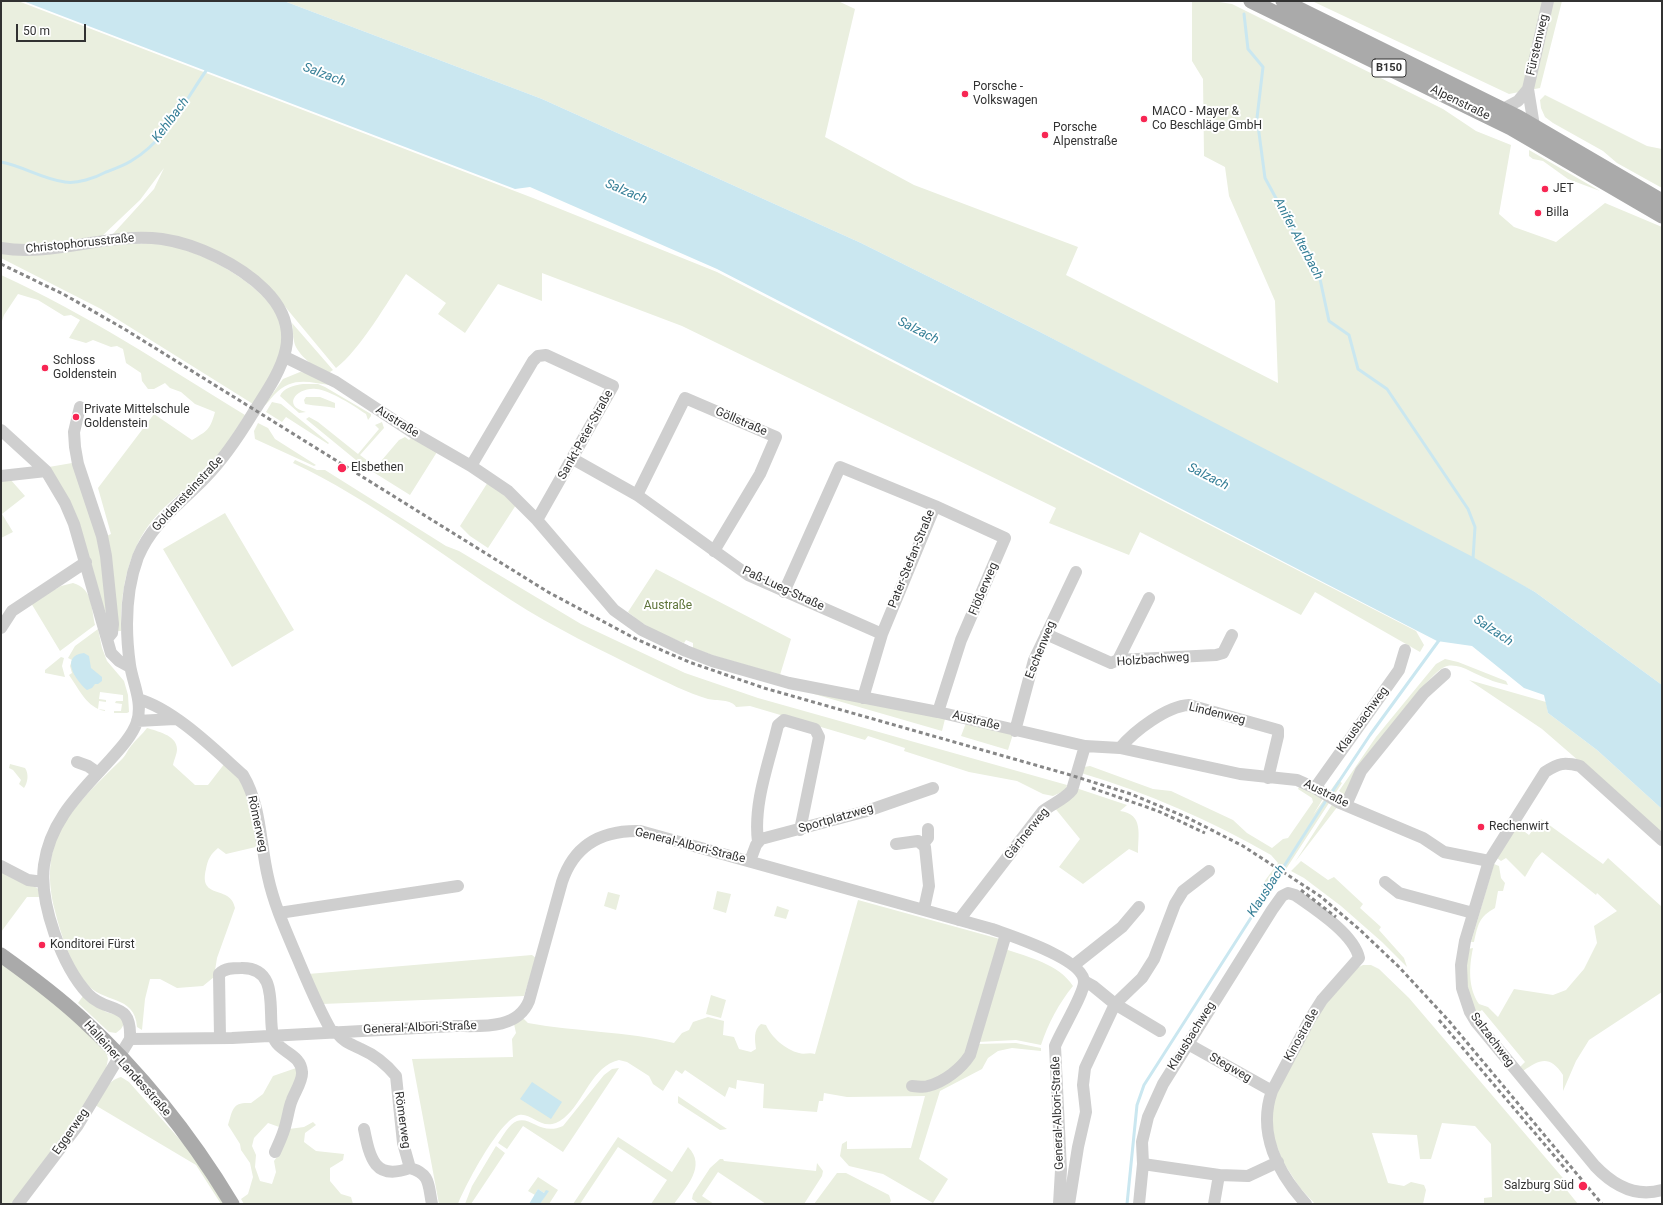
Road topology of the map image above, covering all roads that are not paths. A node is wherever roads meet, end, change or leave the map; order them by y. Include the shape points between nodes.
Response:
1 (1251, 1) edge
2 (1283, 1) edge
3 (1548, 1) edge
4 (1528, 89) junction
5 (1503, 109) junction
6 (1534, 126) junction
7 (1662, 201) edge
8 (1662, 216) edge
9 (1, 248) edge
10 (285, 357) junction
11 (80, 407) dead end
12 (1, 430) edge
13 (573, 459) junction
14 (472, 466) junction
15 (46, 471) junction
16 (1, 476) edge
17 (637, 495) junction
18 (935, 506) junction
19 (537, 520) junction
20 (714, 551) junction
21 (86, 562) junction
22 (1076, 572) dead end
23 (91, 578) junction
24 (60, 580) junction
25 (784, 592) junction
26 (1148, 598) dead end
27 (1, 628) edge
28 (882, 634) junction
29 (1046, 634) junction
30 (1232, 635) dead end
31 (107, 639) junction
32 (1405, 650) dead end
33 (1118, 660) junction
34 (130, 667) junction
35 (1445, 674) dead end
36 (863, 698) junction
37 (138, 699) junction
38 (938, 712) junction
39 (176, 719) junction
40 (137, 721) junction
41 (1015, 731) junction
42 (1085, 746) junction
43 (1120, 748) junction
44 (77, 762) dead end
45 (98, 773) junction
46 (1268, 778) junction
47 (934, 788) dead end
48 (1317, 789) junction
49 (1343, 804) junction
50 (800, 830) junction
51 (928, 830) dead end
52 (1662, 840) edge
53 (758, 842) junction
54 (896, 844) dead end
55 (923, 844) junction
56 (750, 861) junction
57 (1489, 861) junction
58 (1, 866) edge
59 (1209, 871) dead end
60 (43, 882) junction
61 (1385, 882) dead end
62 (458, 886) dead end
63 (1295, 895) joint
64 (1139, 907) dead end
65 (924, 909) junction
66 (1473, 913) junction
67 (279, 914) junction
68 (959, 920) junction
69 (1006, 934) junction
70 (1, 955) edge
71 (1074, 965) junction
72 (1084, 981) junction
73 (1115, 1004) junction
74 (1160, 1031) dead end
75 (334, 1032) junction
76 (273, 1035) junction
77 (220, 1038) junction
78 (130, 1039) junction
79 (1188, 1044) junction
80 (120, 1057) junction
81 (912, 1086) dead end
82 (1272, 1091) junction
83 (364, 1129) dead end
84 (276, 1152) dead end
85 (1278, 1162) junction
86 (1143, 1164) junction
87 (410, 1168) junction
88 (1219, 1175) junction
89 (1662, 1190) edge
90 (18, 1204) edge
91 (232, 1204) edge
92 (432, 1204) edge
93 (1059, 1204) edge
94 (1069, 1204) edge
95 (1139, 1204) edge
96 (1214, 1204) edge
97 (1306, 1204) edge

1 - 8 main road, Alpenstraße / B150 via 1512,128
2 - 5 main road, Alpenstraße / B150
3 - 4 street, Fürstenweg
4 - 5 street, Fürstenweg via 1518,101
4 - 6 street, Fürstenweg
5 - 6 main road, Alpenstraße / B150
6 - 7 main road, Alpenstraße / B150
9 - 10 street, Christophorusstraße via 35,250 135,238 164,240 192,248 246,274 273,299 283,314 287,331
10 - 14 street, Austraße via 336,382 398,424
10 - 34 street, Goldensteinstraße via 279,372 233,444 205,478 165,514 145,542 130,582 127,605
11 - 31 street via 74,432 75,447 106,556 113,624 112,633
12 - 15 street
13 - 14 street, Sankt-Peter-Straße via 612,386 546,355 538,356 533,361
13 - 17 street, Paß-Lueg-Straße
13 - 19 street, Sankt-Peter-Straße
14 - 19 street, Austraße via 508,491
15 - 16 street
15 - 21 street via 65,503
17 - 20 street, Paß-Lueg-Straße
17 - 20 street, Göllstraße via 685,398 776,437 760,474
18 - 25 street, Pater-Stefan-Straße via 840,467
18 - 28 street, Pater-Stefan-Straße
18 - 38 street, Flößerweg via 1006,538 962,640
19 - 36 street, Austraße via 610,606 642,630 670,645 712,661 790,683
20 - 25 street, Paß-Lueg-Straße via 748,575
21 - 23 street
21 - 24 street
22 - 29 street, Eschenweg
23 - 24 street
23 - 31 street
24 - 27 street via 12,611
25 - 28 street, Paß-Lueg-Straße
26 - 33 street
28 - 36 street
29 - 33 street, Holzbachweg via 1111,663
29 - 41 street, Eschenweg via 1034,660
30 - 33 street, Holzbachweg via 1223,653 1216,655
31 - 34 street via 111,653
32 - 48 street, Klausbachweg via 1399,670
34 - 37 street, Goldensteinstraße
35 - 49 street via 1424,693 1361,771
36 - 38 street, Austraße
37 - 39 street, Römerweg via 148,701
37 - 40 street, Goldensteinstraße
38 - 41 street, Austraße
39 - 40 street
39 - 67 street, Römerweg via 205,740 243,775 247,782 257,810 268,877
40 - 45 street via 118,751
41 - 42 street, Austraße
42 - 43 street, Austraße
42 - 68 street, Gärtnerweg via 1072,790 1043,811
43 - 46 street, Austraße
43 - 46 street, Lindenweg via 1134,733 1174,707 1189,705 1278,730
44 - 45 street
45 - 60 street via 65,803 57,823 46,835
46 - 48 street, Austraße via 1297,780
47 - 50 street, Sportplatzweg
48 - 49 street, Austraße
49 - 57 street, Austraße via 1423,838 1444,852
50 - 53 street, Sportplatzweg via 761,839
50 - 53 street via 819,737 815,729 784,720 778,725 758,810
51 - 55 street via 928,838
52 - 57 street, Salzachweg via 1580,766 1567,763 1545,772
53 - 56 street
54 - 55 street via 915,841
55 - 65 street via 929,886
56 - 65 street, General-Albori-Straße
56 - 75 street, General-Albori-Straße via 640,830 603,835 584,848 569,865 529,1001 524,1010 512,1020 491,1026
57 - 66 street, Salzachweg
58 - 60 street via 28,880
59 - 73 street via 1183,891 1175,904 1149,969
60 - 78 street via 46,904 76,979 92,998 114,1007 129,1018
61 - 66 street via 1399,893
62 - 67 street
63 - 79 street, Klausbachweg via 1288,893 1282,896
63 - 82 street, Kinostraße via 1352,942 1358,950 1359,958 1322,1000
64 - 71 street via 1122,927
65 - 68 street, General-Albori-Straße
66 - 89 street, Salzachweg via 1460,976 1465,999 1476,1022 1604,1174 1629,1190 1647,1193
67 - 75 street, Römerweg via 319,1009
68 - 69 street, General-Albori-Straße
69 - 71 street, General-Albori-Straße via 1024,940
69 - 81 street via 970,1055 959,1068 939,1082 927,1087
70 - 80 main road, Halleiner Landesstraße via 69,1008
71 - 72 street
72 - 73 street
72 - 93 street, General-Albori-Straße via 1082,992 1055,1046 1061,1170
73 - 74 street
73 - 94 street via 1085,1068 1083,1085 1086,1112
75 - 76 street, General-Albori-Straße
75 - 87 street, Römerweg via 348,1044 379,1059 396,1076 403,1143
76 - 77 street, General-Albori-Straße
76 - 77 street via 272,999 264,978 256,970 233,968 222,971 218,980
76 - 84 street via 278,1046 298,1059 303,1074
77 - 78 street, General-Albori-Straße
78 - 80 street, Eggerweg
79 - 82 street, Stegweg
79 - 86 street, Klausbachweg via 1163,1084 1148,1117 1142,1142
80 - 90 street, Eggerweg via 78,1125
80 - 91 main road, Halleiner Landesstraße via 196,1148
82 - 85 street, Kinostraße via 1265,1124 1269,1142
83 - 87 street via 371,1155 377,1166 385,1172 392,1173
85 - 88 street via 1248,1176
85 - 97 street, Kinostraße via 1296,1194
86 - 88 street
86 - 95 street, Klausbachweg
87 - 92 street via 425,1174
88 - 96 street

